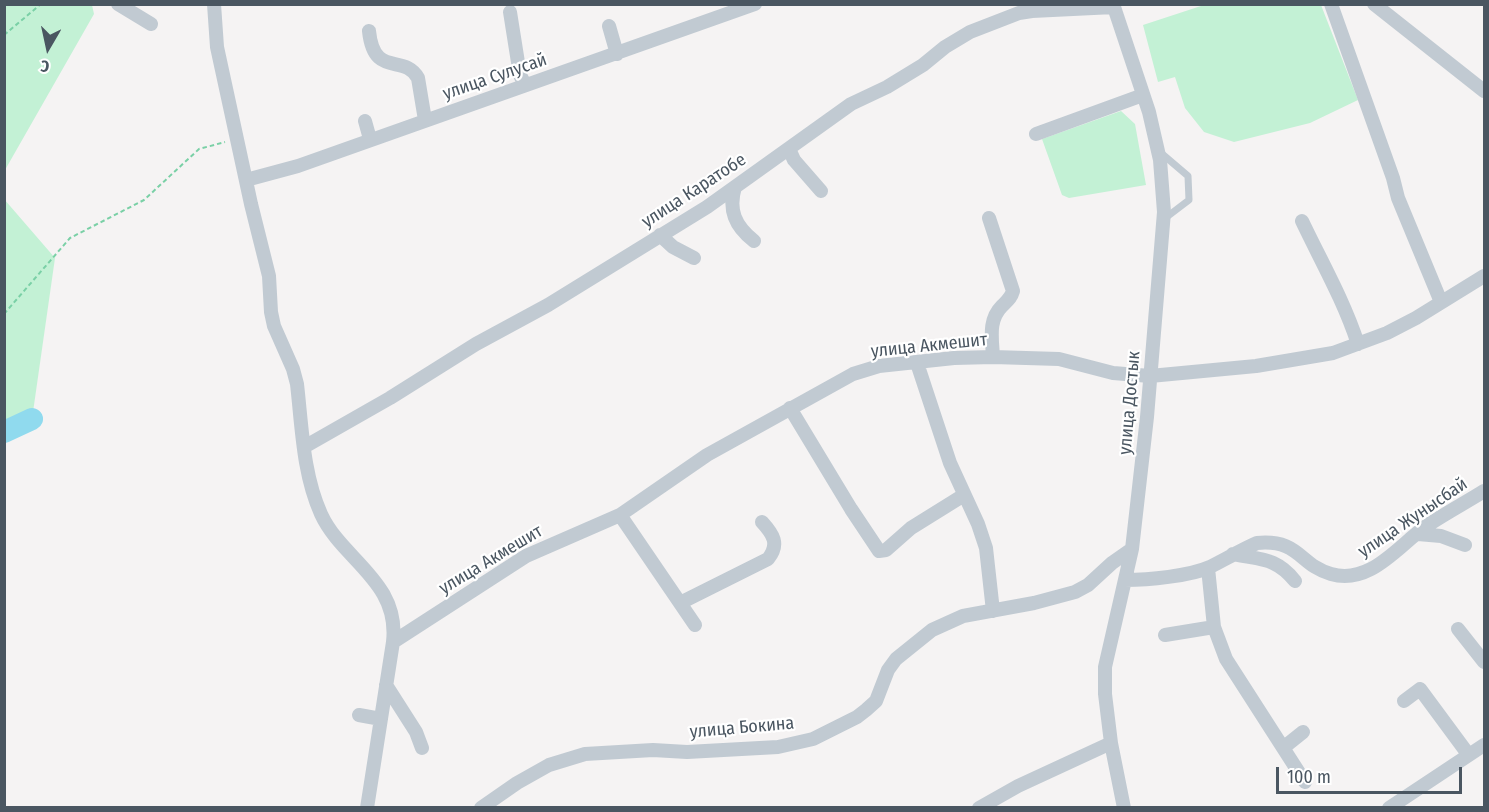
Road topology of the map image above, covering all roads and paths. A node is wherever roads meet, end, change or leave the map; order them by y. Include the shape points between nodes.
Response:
1 (41, 4) edge
2 (118, 4) edge
3 (214, 4) edge
4 (755, 4) edge
5 (1331, 4) edge
6 (1374, 4) edge
7 (1114, 6) edge
8 (736, 8) edge
9 (510, 12) dead end
10 (151, 24) dead end
11 (609, 26) dead end
12 (369, 31) dead end
13 (4, 35) edge
14 (617, 54) junction
15 (525, 85) junction
16 (1485, 91) edge
17 (1143, 95) junction
18 (425, 120) junction
19 (365, 121) dead end
20 (1036, 134) dead end
21 (236, 139) junction
22 (370, 139) junction
23 (789, 149) junction
24 (1157, 150) junction
25 (246, 180) junction
26 (735, 187) junction
27 (821, 191) dead end
28 (989, 218) dead end
29 (1164, 219) junction
30 (1302, 221) dead end
31 (660, 235) junction
32 (754, 242) dead end
33 (694, 258) dead end
34 (1485, 276) edge
35 (1441, 302) junction
36 (4, 314) edge
37 (1358, 344) junction
38 (993, 357) junction
39 (917, 363) junction
40 (1150, 376) junction
41 (790, 408) junction
42 (304, 447) junction
43 (1485, 491) edge
44 (964, 495) junction
45 (620, 515) junction
46 (762, 522) dead end
47 (1418, 534) junction
48 (1465, 545) dead end
49 (1132, 549) junction
50 (1233, 554) junction
51 (1208, 568) junction
52 (1125, 580) junction
53 (1295, 581) dead end
54 (682, 602) junction
55 (993, 611) junction
56 (695, 625) dead end
57 (1214, 627) junction
58 (1458, 629) dead end
59 (1165, 635) dead end
60 (393, 642) junction
61 (1485, 662) edge
62 (386, 685) junction
63 (1404, 701) dead end
64 (360, 715) dead end
65 (381, 719) junction
66 (1303, 732) dead end
67 (1110, 743) junction
68 (1485, 744) edge
69 (422, 748) dead end
70 (1283, 748) junction
71 (1468, 754) junction
72 (1305, 782) dead end
73 (367, 807) edge
74 (481, 807) edge
75 (979, 807) edge
76 (1124, 807) edge
77 (1389, 807) edge

1 - 13 path
2 - 10 street
3 - 21 street via 217,47
4 - 8 street, улица Сулусай
5 - 35 street via 1398,198
6 - 16 street
7 - 17 street, улица Достык
7 - 23 street, улица Каратобе via 1019,13 970,32 887,87 851,104
8 - 14 street, улица Сулусай
9 - 15 street
11 - 14 street
12 - 18 street via 370,45 377,57 415,73
14 - 15 street, улица Сулусай
15 - 18 street, улица Сулусай
17 - 20 street
17 - 24 street, улица Достык
18 - 22 street, улица Сулусай
19 - 22 street
21 - 25 street
21 - 36 path via 199,149 144,200 70,238
22 - 25 street, улица Сулусай via 298,166
23 - 26 street, улица Каратобе
23 - 27 street
24 - 29 street, улица Достык
24 - 29 lane via 1188,176 1189,200
25 - 42 street via 269,276 274,326 297,384
26 - 31 street, улица Каратобе
26 - 32 street via 733,215
28 - 38 street via 1013,291 993,321
29 - 40 street, улица Достык
30 - 37 street via 1339,294
31 - 33 street
31 - 42 street, улица Каратобе
34 - 35 street, улица Акмешит
35 - 37 street, улица Акмешит via 1387,333
37 - 40 street, улица Акмешит via 1333,353 1256,366
38 - 39 street, улица Акмешит
38 - 40 street, улица Акмешит via 1059,359 1113,373
39 - 41 street, улица Акмешит via 879,366 853,374
39 - 44 street
40 - 49 street, улица Достык
41 - 44 street via 879,551 886,550 911,528
41 - 45 street, улица Акмешит via 707,455
42 - 60 street via 310,485 322,517 375,580 389,607
43 - 47 street, улица Жунысбай
44 - 55 street via 986,548
45 - 54 street
45 - 60 street, улица Акмешит via 526,556
46 - 54 street via 776,543 768,559
47 - 48 street via 1441,536
47 - 50 street, улица Жунысбай via 1380,564 1353,576 1320,571 1288,546 1274,543 1257,543
49 - 52 street, улица Достык
49 - 55 street, улица Бокина via 1075,592
50 - 51 street, улица Жунысбай
50 - 53 street via 1267,559 1288,571
51 - 52 street, улица Жунысбай
51 - 57 street
52 - 67 street, улица Достык via 1105,667
54 - 56 street
55 - 74 street, улица Бокина via 963,616 932,630 896,659 876,701 857,717 813,739 778,747 585,754 549,765
57 - 59 street
57 - 70 street via 1226,659
58 - 61 street
60 - 62 street
62 - 65 street
62 - 69 street
63 - 71 street via 1420,689
64 - 65 street
65 - 73 street
66 - 70 street
67 - 75 street
67 - 76 street, улица Достык
68 - 71 street
70 - 72 street
71 - 77 street

